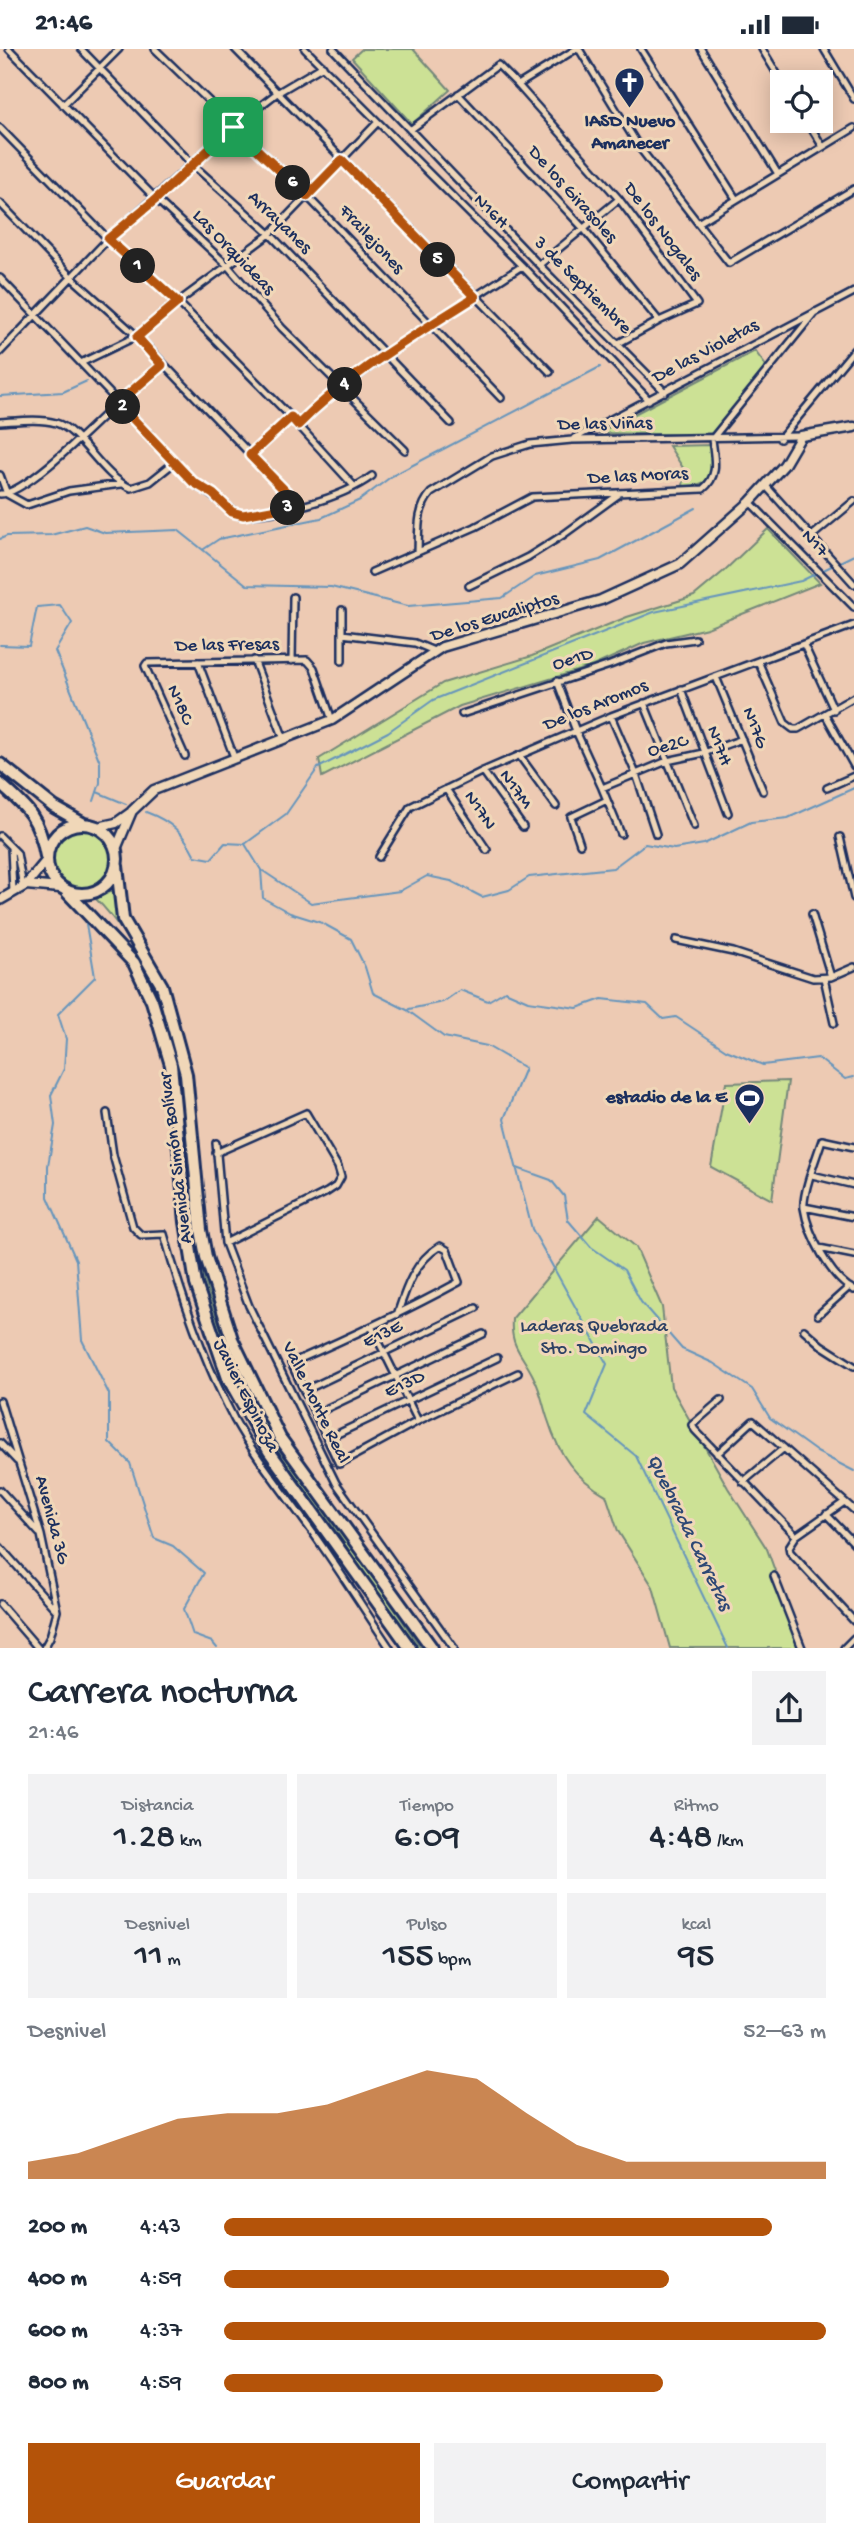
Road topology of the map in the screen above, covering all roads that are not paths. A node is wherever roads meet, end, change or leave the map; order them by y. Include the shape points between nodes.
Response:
1 (9, 49) edge
2 (81, 49) edge
3 (119, 49) edge
4 (155, 49) edge
5 (235, 49) edge
6 (305, 49) edge
7 (333, 49) edge
8 (578, 49) edge
9 (641, 49) edge
10 (701, 49) edge
11 (762, 49) edge
12 (824, 49) edge
13 (323, 66) junction
14 (100, 68) junction
15 (775, 70) edge
16 (518, 85) junction
17 (277, 93) junction
18 (458, 95) junction
19 (854, 99) edge
20 (63, 105) junction
21 (377, 123) junction
22 (233, 127) junction
23 (0, 128) edge
24 (854, 128) edge
25 (410, 130) junction
26 (814, 133) edge
27 (823, 147) junction
28 (342, 160) junction
29 (192, 165) junction
30 (778, 174) junction
31 (854, 189) edge
32 (307, 196) junction
33 (156, 199) junction
34 (620, 199) junction
35 (736, 199) junction
36 (0, 203) edge
37 (698, 223) junction
38 (584, 229) junction
39 (270, 234) junction
40 (108, 239) junction
41 (227, 265) junction
42 (539, 265) junction
43 (522, 266) junction
44 (70, 276) junction
45 (0, 278) edge
46 (854, 292) edge
47 (475, 297) junction
48 (178, 302) junction
49 (815, 312) junction
50 (35, 313) junction
51 (659, 321) junction
52 (430, 326) junction
53 (137, 337) junction
54 (617, 344) junction
55 (854, 350) edge
56 (0, 352) edge
57 (385, 355) junction
58 (83, 362) junction
59 (162, 365) junction
60 (550, 372) dead end
61 (342, 388) junction
62 (665, 391) junction
63 (501, 398) dead end
64 (649, 400) junction
65 (118, 403) junction
66 (291, 417) junction
67 (1, 423) edge
68 (451, 423) dead end
69 (298, 425) junction
70 (854, 427) edge
71 (802, 436) junction
72 (712, 439) junction
73 (780, 439) junction
74 (76, 440) junction
75 (572, 440) junction
76 (405, 450) dead end
77 (250, 455) junction
78 (175, 462) junction
79 (0, 475) edge
80 (372, 476) dead end
81 (121, 484) junction
82 (353, 485) junction
83 (765, 485) junction
84 (4, 494) edge
85 (618, 495) junction
86 (854, 501) edge
87 (750, 502) junction
88 (299, 505) junction
89 (812, 536) junction
90 (418, 552) junction
91 (372, 572) dead end
92 (854, 583) edge
93 (469, 586) dead end
94 (293, 597) dead end
95 (854, 607) edge
96 (342, 610) dead end
97 (854, 626) edge
98 (342, 634) junction
99 (695, 639) dead end
100 (804, 645) junction
101 (434, 651) junction
102 (254, 660) junction
103 (292, 661) junction
104 (342, 661) dead end
105 (758, 661) junction
106 (198, 662) junction
107 (145, 666) joint
108 (716, 677) junction
109 (557, 681) junction
110 (681, 689) junction
111 (854, 697) edge
112 (644, 703) junction
113 (834, 710) junction
114 (462, 714) dead end
115 (825, 714) junction
116 (611, 716) junction
117 (332, 720) junction
118 (576, 731) junction
119 (284, 739) junction
120 (742, 739) junction
121 (704, 753) junction
122 (519, 755) junction
123 (185, 756) dead end
124 (234, 757) junction
125 (667, 761) junction
126 (0, 764) edge
127 (854, 766) edge
128 (483, 771) junction
129 (636, 773) junction
130 (854, 776) edge
131 (0, 784) edge
132 (602, 788) junction
133 (827, 788) dead end
134 (446, 789) junction
135 (763, 791) dead end
136 (607, 800) junction
137 (556, 806) dead end
138 (132, 811) junction
139 (728, 813) dead end
140 (84, 824) junction
141 (97, 827) junction
142 (523, 827) dead end
143 (694, 827) dead end
144 (621, 834) dead end
145 (656, 834) dead end
146 (0, 836) edge
147 (839, 838) dead end
148 (580, 844) dead end
149 (11, 848) junction
150 (116, 849) junction
151 (486, 849) dead end
152 (379, 857) dead end
153 (46, 860) junction
154 (117, 866) junction
155 (25, 886) junction
156 (64, 890) junction
157 (13, 892) junction
158 (854, 898) edge
159 (0, 900) edge
160 (812, 914) dead end
161 (676, 940) dead end
162 (853, 968) edge
163 (854, 975) edge
164 (828, 978) junction
165 (834, 1023) dead end
166 (107, 1113) dead end
167 (216, 1143) dead end
168 (854, 1147) edge
169 (216, 1153) junction
170 (812, 1175) junction
171 (854, 1185) edge
172 (804, 1207) junction
173 (854, 1217) edge
174 (225, 1243) junction
175 (819, 1248) junction
176 (854, 1255) edge
177 (851, 1289) edge
178 (476, 1308) dead end
179 (397, 1315) junction
180 (818, 1315) dead end
181 (372, 1328) junction
182 (804, 1330) dead end
183 (483, 1334) dead end
184 (384, 1352) junction
185 (497, 1359) dead end
186 (854, 1366) edge
187 (518, 1373) dead end
188 (396, 1376) junction
189 (304, 1391) junction
190 (721, 1400) dead end
191 (0, 1401) edge
192 (408, 1401) junction
193 (302, 1412) junction
194 (315, 1414) junction
195 (418, 1421) junction
196 (307, 1423) junction
197 (327, 1439) junction
198 (0, 1443) edge
199 (784, 1448) junction
200 (717, 1454) junction
201 (19, 1463) junction
202 (743, 1482) junction
203 (0, 1490) edge
204 (843, 1503) junction
205 (854, 1510) edge
206 (826, 1514) junction
207 (41, 1535) junction
208 (796, 1536) junction
209 (854, 1543) edge
210 (0, 1547) edge
211 (774, 1576) dead end
212 (0, 1604) edge
213 (57, 1611) junction
214 (854, 1621) edge
215 (854, 1638) edge
216 (803, 1646) edge
217 (38, 1648) edge
218 (44, 1648) edge
219 (390, 1648) edge
220 (410, 1648) edge
221 (432, 1648) edge
222 (454, 1648) edge
223 (844, 1648) edge

1 - 20 street, Las Orquideas
2 - 14 street, Arrayanes
3 - 14 street
4 - 22 street, Frailejones
5 - 17 street
6 - 13 street, N16H
7 - 25 street, 3 de Septiembre
8 - 16 street
8 - 37 street via 639,147
9 - 35 street
10 - 30 street
11 - 15 street
12 - 19 street
13 - 17 street
13 - 21 street, N16H
14 - 20 street
14 - 29 street, Arrayanes
16 - 18 street, De los Nogales via 498,65
16 - 34 street, De los Nogales
17 - 22 street
17 - 28 street
18 - 25 street
18 - 38 street, De los Girasoles
20 - 33 street, Las Orquideas
21 - 28 street
21 - 43 street, N16H
22 - 29 street
22 - 32 street, Frailejones
23 - 40 street
24 - 27 street
25 - 42 street, 3 de Septiembre
26 - 27 street
27 - 30 street
28 - 32 street
28 - 47 street
29 - 33 street
29 - 39 street, Arrayanes
30 - 35 street
31 - 37 street via 729,263
32 - 39 street
32 - 52 street, Frailejones
33 - 40 street
33 - 41 street, Las Orquideas
34 - 38 street
34 - 51 street, De los Nogales via 697,305
35 - 37 street
36 - 44 street
38 - 42 street
38 - 51 street, De los Girasoles
39 - 41 street
39 - 57 street, Arrayanes
40 - 44 street
40 - 48 street
41 - 48 street
41 - 61 street, Las Orquideas
42 - 54 street, 3 de Septiembre
43 - 47 street
43 - 64 street, N16H
44 - 50 street
44 - 53 street
45 - 50 street
46 - 49 street, De las Violetas
47 - 52 street
47 - 60 street
48 - 53 street
48 - 66 street
49 - 62 street, De las Violetas
49 - 72 street
50 - 56 street
50 - 58 street
51 - 54 street
52 - 57 street
52 - 63 street, Frailejones
53 - 58 street
53 - 59 street
54 - 62 street, 3 de Septiembre
55 - 73 street
57 - 61 street
57 - 68 street, Arrayanes
58 - 65 street
59 - 65 street
59 - 77 street
61 - 69 street
61 - 76 street, Las Orquideas
62 - 64 street, De las Violetas
64 - 75 street, De las Violetas
65 - 74 street
65 - 78 street
66 - 69 street
66 - 77 street
67 - 74 street via 54,422
69 - 82 street
70 - 71 street, De las Viñas
71 - 73 street, De las Viñas
71 - 83 street, De los Eucaliptos
72 - 73 street, De las Viñas
72 - 75 street, De las Viñas
72 - 85 street, De las Moras via 716,471 703,489
74 - 81 street
74 - 84 street via 29,482
75 - 90 street, De las Viñas via 510,449 445,482 423,502
77 - 88 street
78 - 81 street via 146,484 131,488
78 - 88 street via 193,482 239,515
79 - 84 street
80 - 82 street
81 - 84 street via 69,491 34,505
82 - 88 street via 337,496
83 - 87 street, De los Eucaliptos
83 - 89 street
85 - 90 street, De las Moras via 532,497
85 - 93 street via 528,557
86 - 89 street
87 - 95 street, N17
87 - 101 street, De los Eucaliptos via 680,564 601,600
89 - 92 street
90 - 91 street, De las Moras
94 - 103 street
96 - 98 street
97 - 100 street, De los Aromos
98 - 101 street via 415,643
98 - 104 street
99 - 109 street, Oe1D via 666,643
100 - 105 street, De los Aromos
100 - 113 street
101 - 117 street, De los Eucaliptos
102 - 103 street, De las Fresas
102 - 106 street, De las Fresas
102 - 119 street
103 - 117 street, De las Fresas via 311,663
105 - 108 street, De los Aromos
105 - 115 street via 788,727 799,729
106 - 107 street, De las Fresas
106 - 124 street
107 - 123 street, N18C
108 - 110 street, De los Aromos
108 - 120 street, N17G
109 - 114 street, Oe1D
109 - 118 street
110 - 112 street, De los Aromos
110 - 121 street, N17H
111 - 113 street
112 - 116 street, De los Aromos
112 - 125 street
113 - 115 street
115 - 127 street
116 - 118 street, De los Aromos
116 - 129 street
117 - 119 street, De los Eucaliptos
118 - 122 street, De los Aromos
118 - 132 street
119 - 124 street, De los Eucaliptos
120 - 121 street, Oe2C
120 - 135 street, N17G
121 - 125 street, Oe2C
121 - 139 street, N17H
122 - 128 street, De los Aromos
122 - 137 street
124 - 138 street, De los Eucaliptos via 154,790
125 - 129 street, Oe2C
125 - 143 street
126 - 140 highway via 54,807
128 - 134 street, De los Aromos
128 - 142 street, N17M
129 - 132 street, Oe2C
129 - 145 street
130 - 133 street
131 - 153 highway, Avenida Simón Bolívar via 34,816
132 - 136 street
134 - 151 street, N17N
134 - 152 street, De los Aromos via 410,807
136 - 144 street
136 - 148 street via 572,816
138 - 141 street, De los Eucaliptos via 116,823
138 - 150 street, De los Eucaliptos
140 - 141 highway
140 - 153 highway via 62,830 48,847
141 - 150 highway
146 - 149 street
147 - 158 street
149 - 155 street via 19,859
149 - 157 street
150 - 154 highway, Avenida Simón Bolívar
153 - 155 street
153 - 156 highway, Avenida Simón Bolívar via 49,874
154 - 156 highway via 107,885 98,891
154 - 221 highway, Avenida Simón Bolívar via 123,919 162,986 186,1074 201,1230 232,1339 280,1437
155 - 156 street
155 - 157 street
156 - 220 highway, Avenida Simón Bolívar via 134,963 152,1001 171,1065 196,1284 228,1378 269,1451
157 - 159 street
160 - 164 street
161 - 164 street via 733,952 813,978
162 - 163 street
162 - 164 street
164 - 165 street
166 - 219 street, Javier Espinoza via 133,1227 141,1235 164,1234 207,1363 233,1417 262,1467 323,1546
167 - 169 street, Valle Monte Real
168 - 170 street via 822,1140
169 - 174 street, Valle Monte Real
169 - 174 street via 306,1113 341,1177 336,1187
170 - 171 street
170 - 172 street
172 - 173 street
172 - 175 street
174 - 193 street, Valle Monte Real via 249,1306
175 - 176 street
175 - 177 street via 834,1275
177 - 180 street
178 - 184 street, E13E
179 - 179 street via 459,1282 447,1250 439,1246 415,1269
179 - 181 street
181 - 184 street
181 - 189 street via 291,1363
182 - 186 street
183 - 188 street
184 - 188 street
184 - 189 street, E13E
185 - 192 street, E13D
187 - 195 street
188 - 192 street
188 - 194 street
189 - 194 street
190 - 200 street via 692,1425
191 - 201 street, Avenida 3G
192 - 195 street
192 - 197 street, E13D
193 - 194 street
193 - 196 street, Valle Monte Real
194 - 196 street
194 - 197 street
195 - 197 street via 339,1464
196 - 222 street, Valle Monte Real via 336,1483
198 - 201 street
199 - 200 street via 753,1421
199 - 202 street
199 - 204 street
200 - 202 street
201 - 207 street, Avenida 3G
202 - 208 street
203 - 207 street
204 - 205 street
204 - 206 street
206 - 208 street
206 - 209 street
207 - 213 street, Avenida 3G
208 - 214 street via 789,1543 790,1552
210 - 213 street
211 - 216 street
212 - 217 street
213 - 218 street
215 - 223 street

